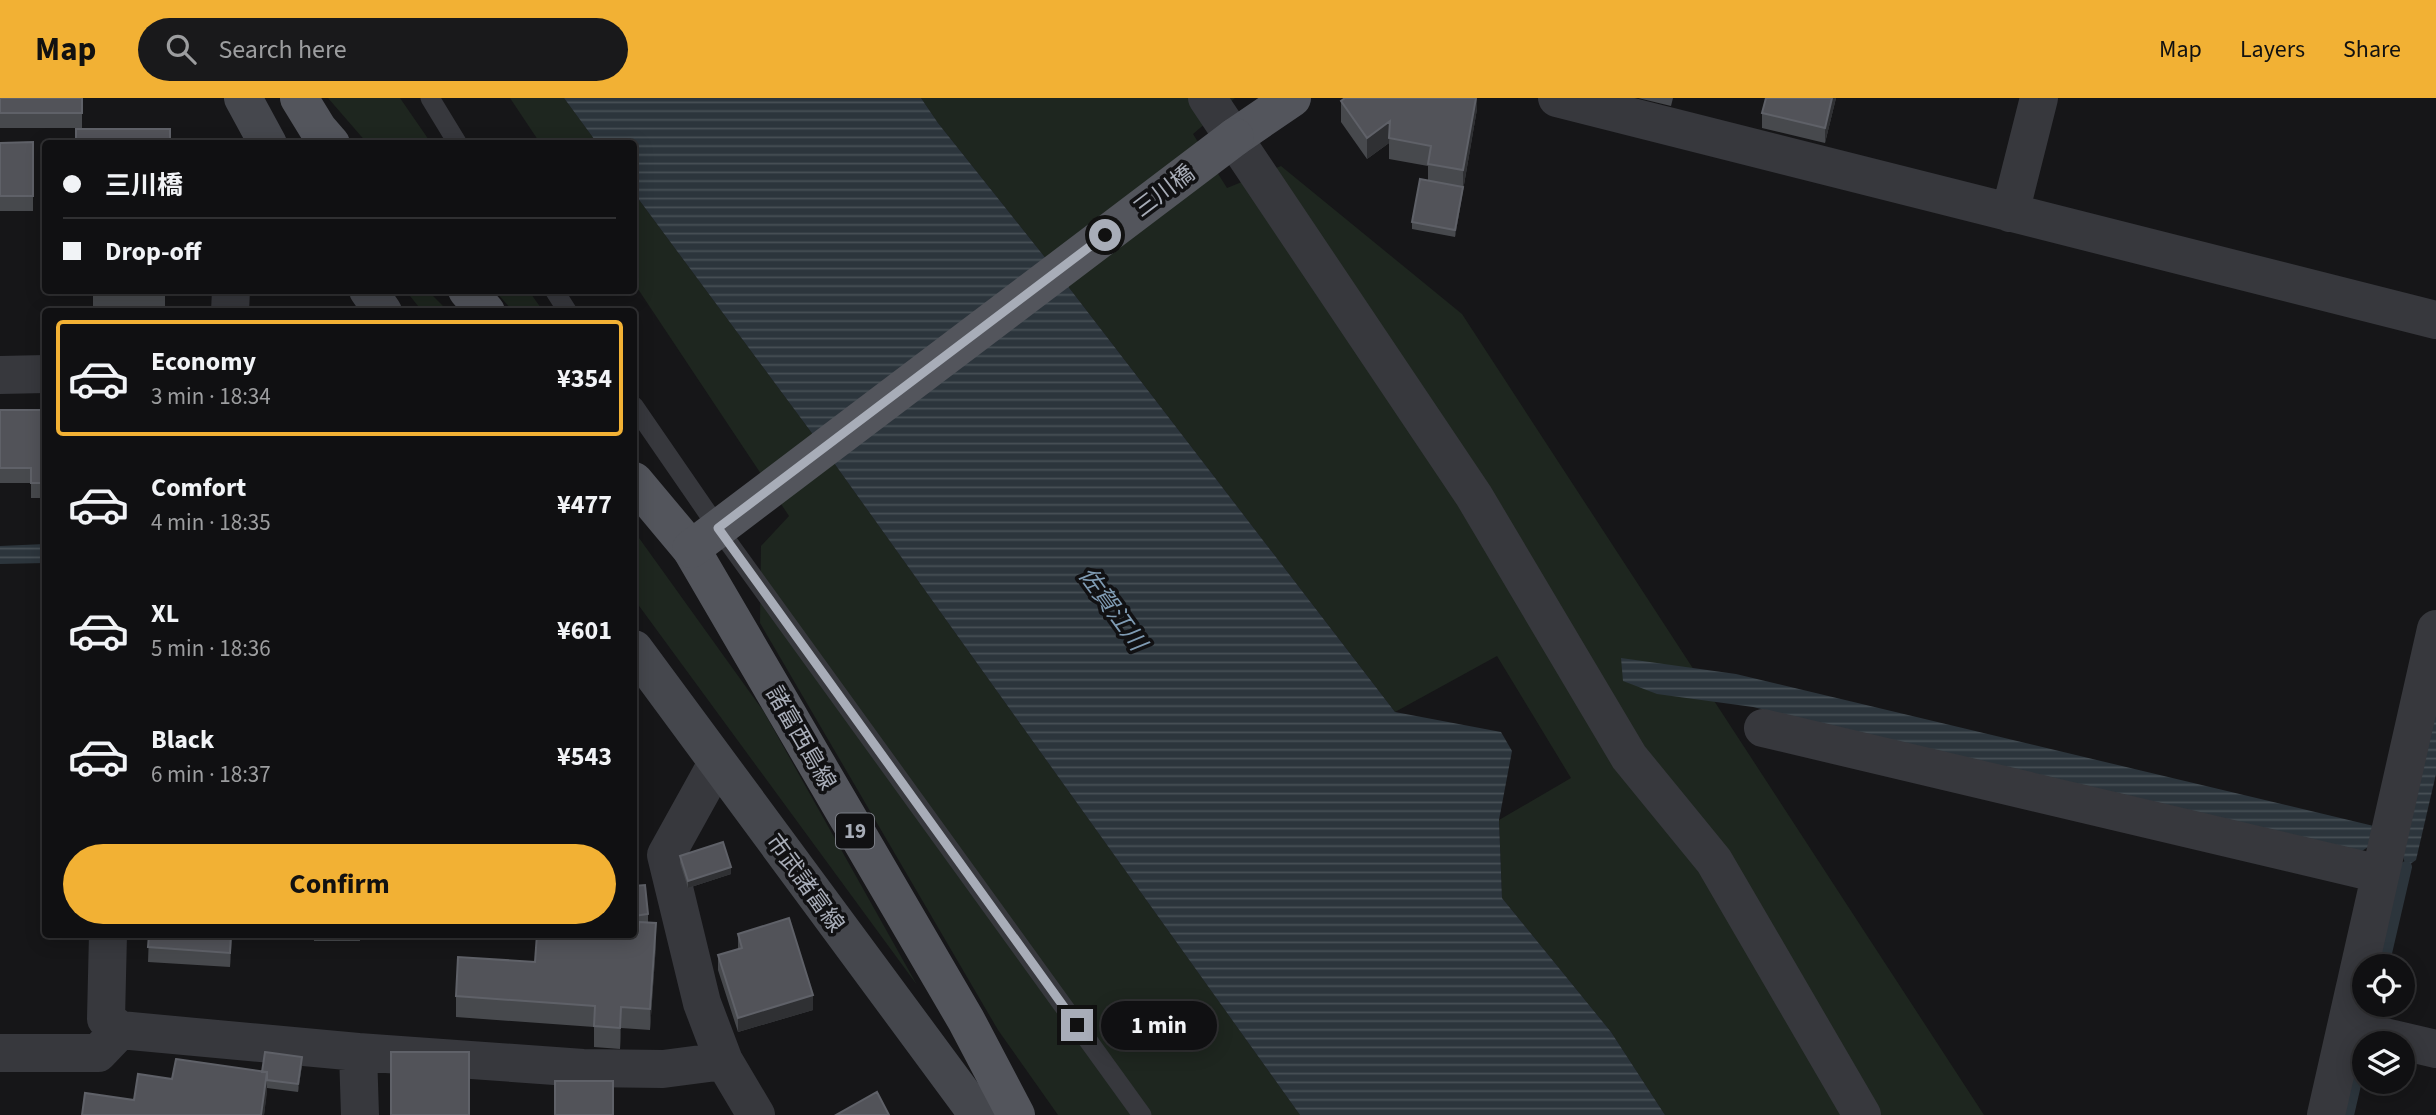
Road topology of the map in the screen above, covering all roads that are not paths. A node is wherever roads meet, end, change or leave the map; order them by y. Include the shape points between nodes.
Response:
1 (243, 98) edge
2 (299, 98) edge
3 (430, 98) edge
4 (1207, 98) edge
5 (1292, 98) edge
6 (1557, 98) edge
7 (2039, 98) edge
8 (1235, 137) junction
9 (266, 140) edge
10 (327, 140) edge
11 (456, 140) edge
12 (2010, 213) junction
13 (470, 294) edge
14 (483, 308) edge
15 (2436, 320) edge
16 (0, 374) edge
17 (42, 374) edge
18 (637, 412) edge
19 (637, 483) edge
20 (704, 539) junction
21 (2436, 629) edge
22 (637, 653) edge
23 (1763, 728) dead end
24 (717, 763) junction
25 (2386, 850) junction
26 (108, 938) edge
27 (2346, 1028) junction
28 (120, 1030) junction
29 (2436, 1049) edge
30 (358, 1052) junction
31 (0, 1053) edge
32 (724, 1061) junction
33 (360, 1115) edge
34 (756, 1115) edge
35 (978, 1115) edge
36 (1016, 1115) edge
37 (1142, 1115) edge
38 (1862, 1115) edge
39 (2326, 1115) edge

1 - 9 main road
2 - 10 main road
3 - 11 lane
4 - 8 street
5 - 8 main road
6 - 12 street
7 - 12 street
8 - 20 main road, 三川橋, bridge
8 - 38 street via 1474,496 1629,757 1714,861
12 - 15 street
13 - 14 main road
16 - 17 street
18 - 20 lane
19 - 20 main road, 諸富西島線 / 19
20 - 36 main road, 諸富西島線 / 19
20 - 37 lane
21 - 25 street
22 - 24 main road, 市武諸富線
23 - 25 street
24 - 32 street via 666,855 702,1003
24 - 35 main road, 市武諸富線
25 - 27 street
26 - 28 street via 106,1019
27 - 29 street
27 - 39 street
28 - 30 street
28 - 31 street via 98,1053
30 - 32 street via 583,1068 663,1069
30 - 33 street
32 - 34 street

